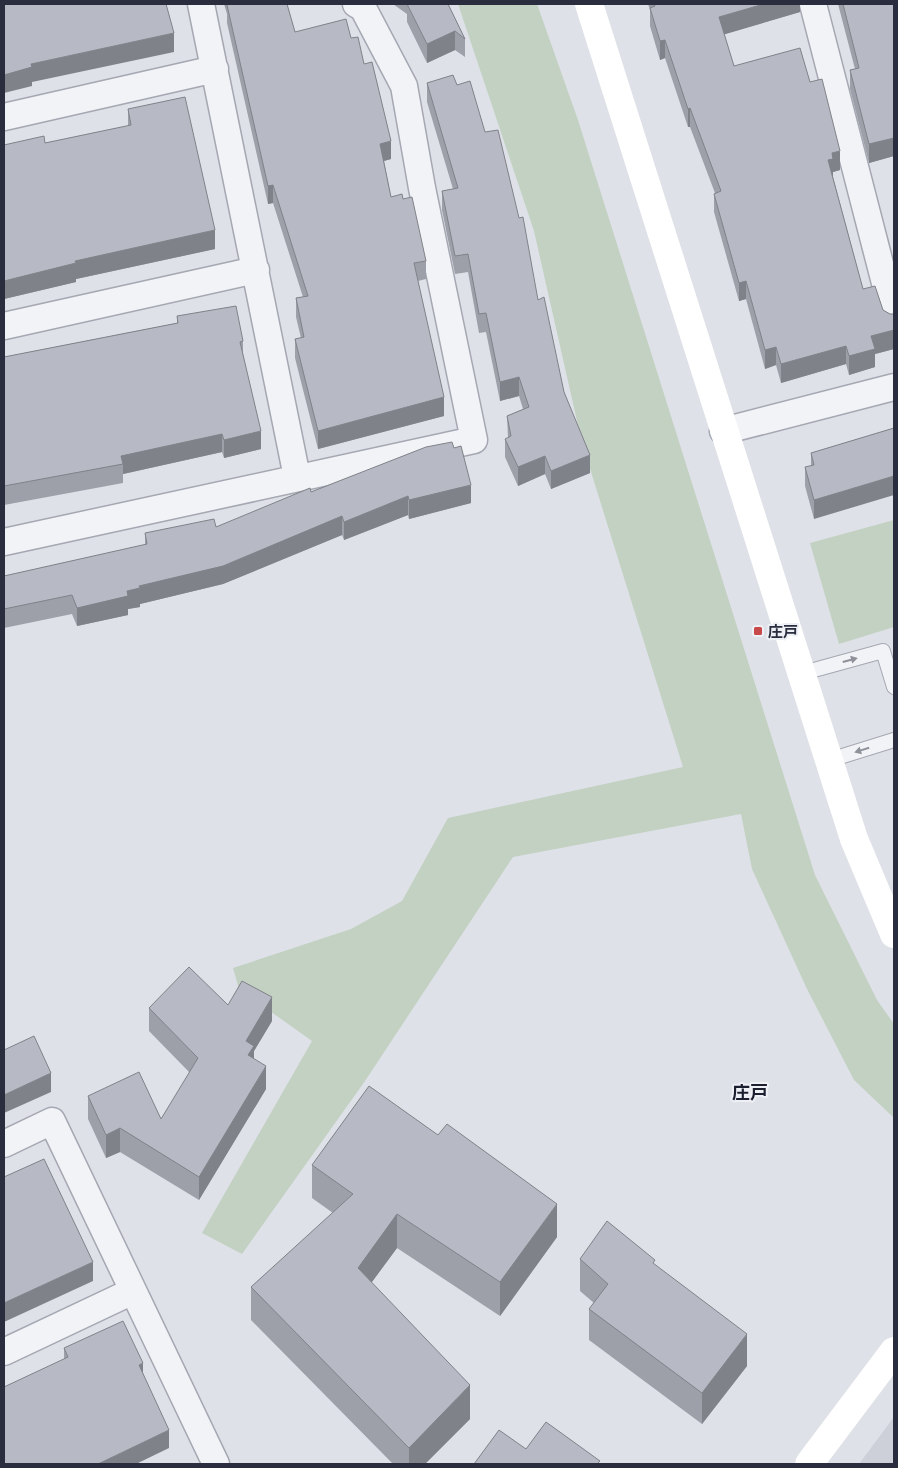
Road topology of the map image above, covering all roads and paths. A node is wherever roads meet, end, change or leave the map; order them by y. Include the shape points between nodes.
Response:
1 (201, 4) edge
2 (356, 4) edge
3 (589, 4) edge
4 (813, 4) edge
5 (215, 69) junction
6 (4, 117) edge
7 (256, 270) junction
8 (894, 318) edge
9 (4, 326) edge
10 (894, 387) edge
11 (723, 430) junction
12 (297, 477) junction
13 (4, 542) edge
14 (803, 673) junction
15 (894, 688) edge
16 (894, 740) edge
17 (830, 760) junction
18 (894, 934) edge
19 (4, 1144) edge
20 (134, 1291) junction
21 (894, 1351) edge
22 (4, 1352) edge
23 (216, 1464) edge
24 (809, 1464) edge

1 - 5 street
2 - 12 street via 363,8 404,86 474,440
3 - 11 street
4 - 8 street
5 - 6 street
5 - 7 street
7 - 9 street
7 - 12 street
10 - 11 street
11 - 14 street
12 - 13 street
14 -> 15 lane via 883,651
14 - 17 street
16 -> 17 lane
17 - 18 street via 854,839
19 - 20 street via 52,1121
20 - 22 street
20 - 23 street
21 - 24 street

